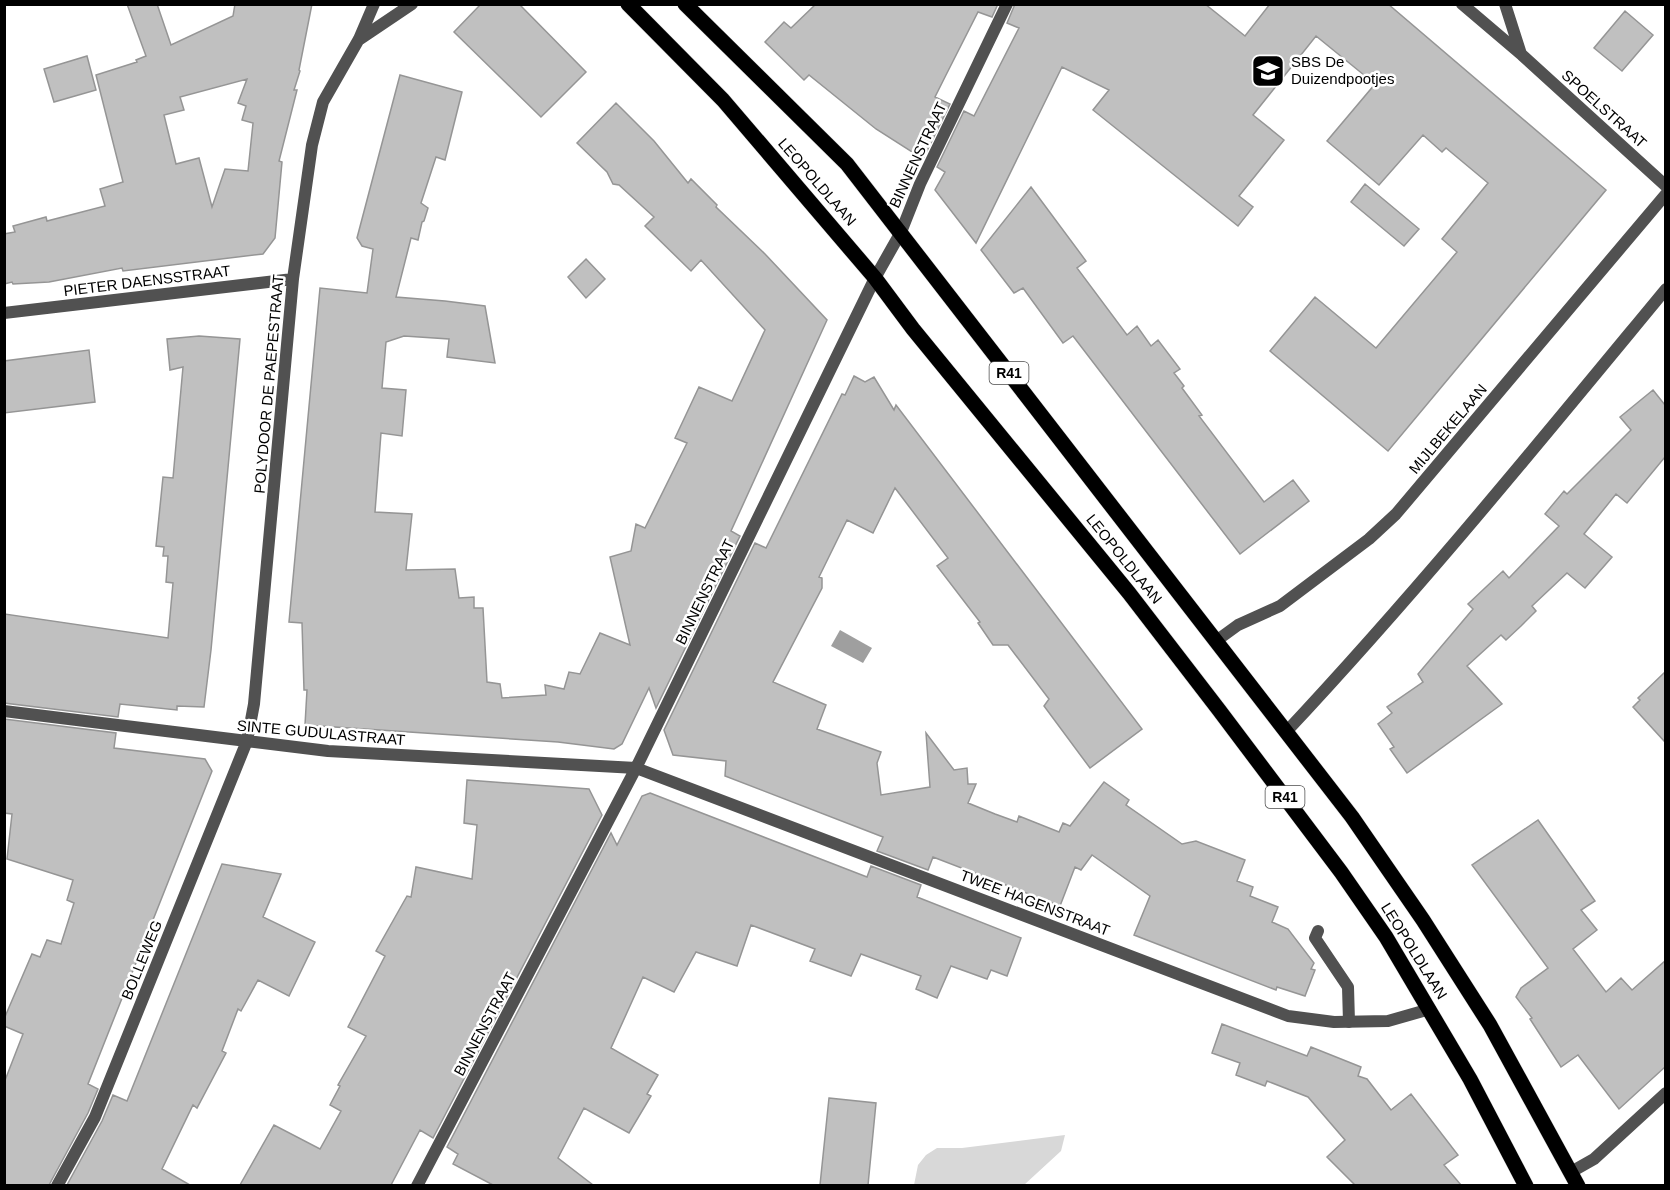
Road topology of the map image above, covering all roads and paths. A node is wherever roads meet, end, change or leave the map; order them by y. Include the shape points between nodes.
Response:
1 (374, 4) edge
2 (412, 4) edge
3 (628, 4) edge
4 (685, 4) edge
5 (1007, 4) edge
6 (1462, 4) edge
7 (1505, 4) edge
8 (359, 39) junction
9 (1522, 55) junction
10 (1665, 186) edge
11 (1665, 194) edge
12 (901, 232) junction
13 (875, 278) junction
14 (293, 279) junction
15 (1665, 289) edge
16 (4, 313) edge
17 (1216, 641) junction
18 (4, 711) edge
19 (1286, 732) junction
20 (247, 741) junction
21 (636, 768) junction
22 (1318, 931) dead end
23 (1430, 1010) junction
24 (1349, 1022) junction
25 (1665, 1092) edge
26 (1575, 1179) edge
27 (57, 1185) edge
28 (419, 1185) edge
29 (1526, 1185) edge

1 - 8 street, POLYDOOR DE PAEPESTRAAT
2 - 8 street, POLYDOOR DE PAEPESTRAAT
3 - 13 main road, LEOPOLDLAAN / R41 via 723,100
4 - 12 main road, LEOPOLDLAAN / R41 via 847,164
5 - 12 street, BINNENSTRAAT via 920,184
6 - 9 street, SPOELSTRAAT
7 - 9 street, SPOELSTRAAT
8 - 14 street, POLYDOOR DE PAEPESTRAAT via 324,102 312,145
9 - 10 street, SPOELSTRAAT
11 - 17 street, MIJLBEKELAAN via 1396,514 1280,606
12 - 13 street, BINNENSTRAAT
12 - 17 main road, LEOPOLDLAAN / R41
13 - 21 street, BINNENSTRAAT
13 - 23 main road, LEOPOLDLAAN / R41 via 1219,710 1341,872
14 - 16 street, PIETER DAENSSTRAAT
14 - 20 street, POLYDOOR DE PAEPESTRAAT via 255,692
15 - 19 street via 1338,678
17 - 19 main road, LEOPOLDLAAN / R41
18 - 20 street, SINTE GUDULASTRAAT
19 - 26 main road, LEOPOLDLAAN / R41 via 1352,817 1423,920 1490,1024
20 - 21 street, SINTE GUDULASTRAAT via 328,751
20 - 27 street, BOLLEWEG via 95,1117
21 - 24 street, TWEE HAGENSTRAAT via 1288,1016
21 - 28 street, BINNENSTRAAT
22 - 24 street via 1315,938 1348,987
23 - 24 street, TWEE HAGENSTRAAT via 1388,1021
23 - 29 main road, LEOPOLDLAAN / R41
25 - 26 street

